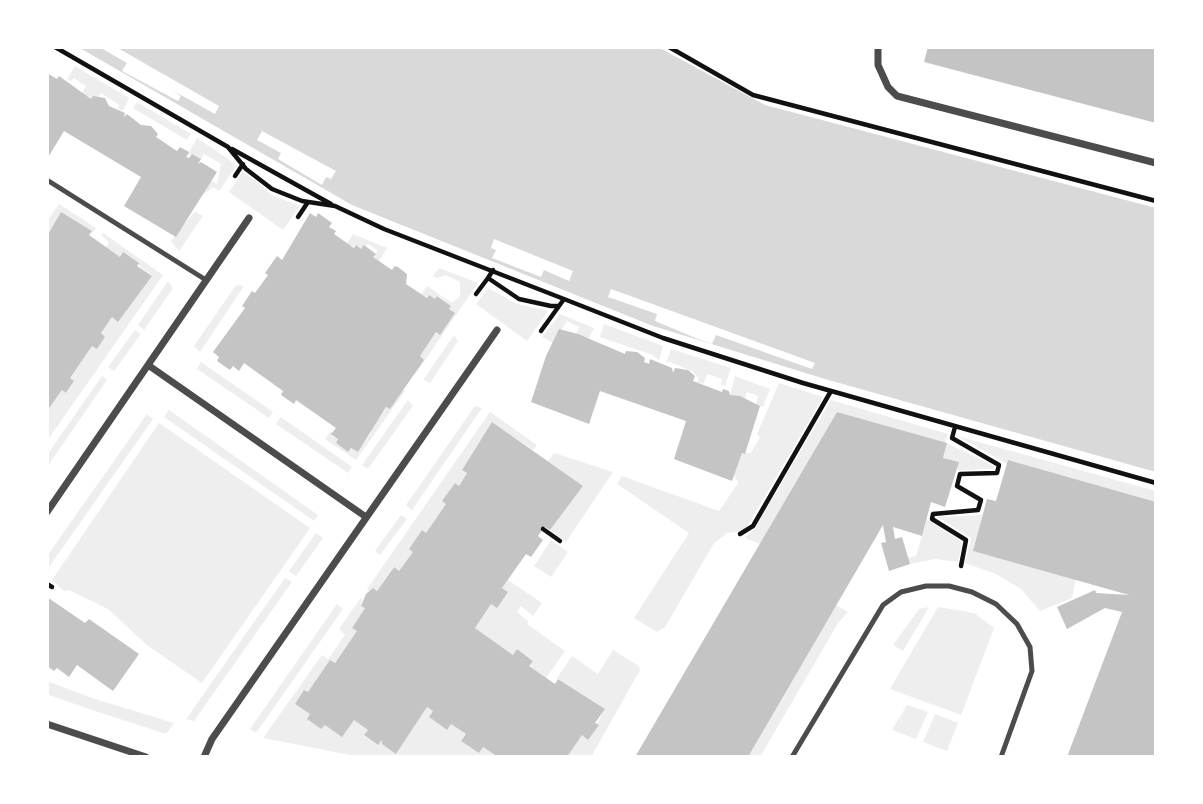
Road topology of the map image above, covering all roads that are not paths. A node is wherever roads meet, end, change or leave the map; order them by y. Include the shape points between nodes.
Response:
1 (878, 47) edge
2 (1156, 163) edge
3 (47, 180) edge
4 (249, 218) dead end
5 (206, 280) junction
6 (497, 330) dead end
7 (148, 365) junction
8 (47, 512) edge
9 (366, 517) junction
10 (47, 724) edge
11 (146, 757) edge
12 (204, 757) edge
13 (792, 757) edge
14 (1001, 757) edge

1 - 2 street via 878,65 897,96
3 - 5 lane
4 - 5 street
5 - 7 street
6 - 9 street
7 - 8 street
7 - 9 street
9 - 12 street
10 - 11 street
13 - 14 lane via 883,604 901,592 948,586 996,604 1017,624 1030,647 1032,671

